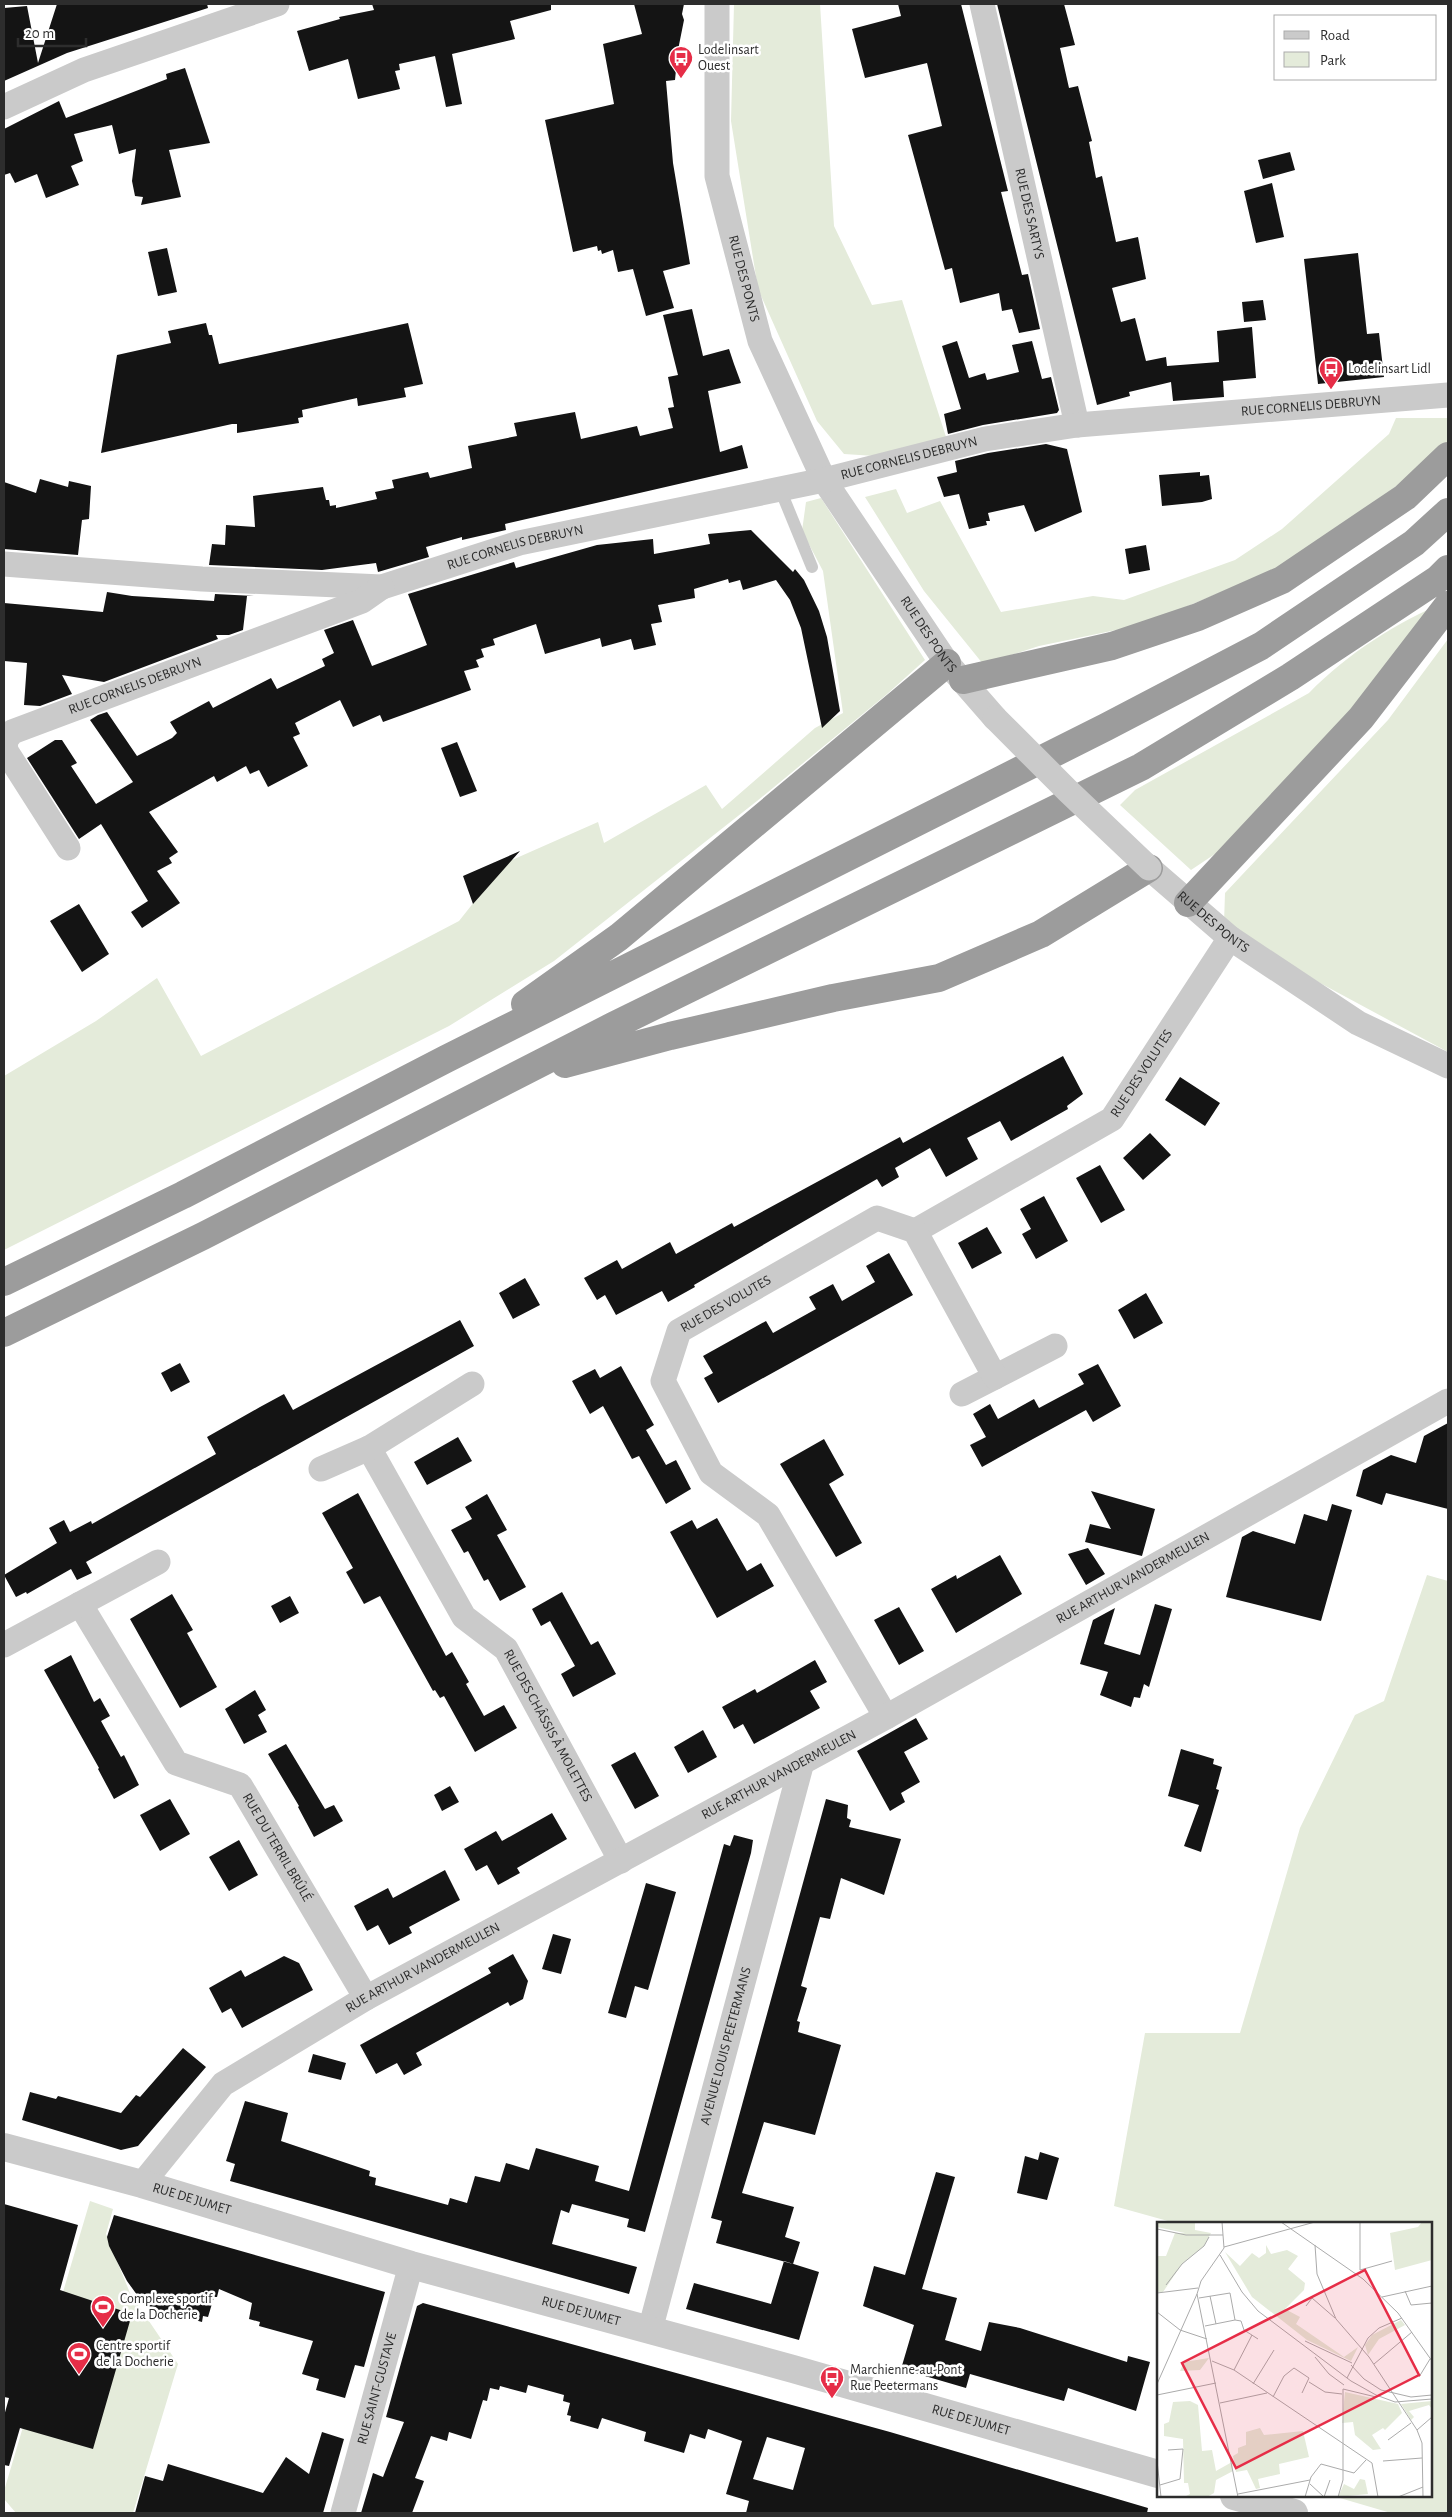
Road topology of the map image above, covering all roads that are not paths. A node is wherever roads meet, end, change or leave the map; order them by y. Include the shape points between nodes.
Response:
1 (277, 4) edge
2 (717, 4) edge
3 (982, 4) edge
4 (4, 107) edge
5 (1444, 396) edge
6 (1077, 424) junction
7 (1448, 456) edge
8 (824, 480) junction
9 (780, 489) junction
10 (1448, 512) edge
11 (4, 564) edge
12 (812, 567) dead end
13 (1448, 569) edge
14 (382, 586) junction
15 (1448, 605) edge
16 (955, 671) junction
17 (68, 848) dead end
18 (1149, 868) junction
19 (1188, 903) junction
20 (1230, 938) junction
21 (446, 1059) junction
22 (1448, 1066) edge
23 (512, 1078) junction
24 (915, 1231) junction
25 (4, 1282) edge
26 (4, 1333) edge
27 (1055, 1346) dead end
28 (995, 1377) junction
29 (472, 1384) dead end
30 (962, 1394) dead end
31 (1448, 1401) edge
32 (369, 1448) junction
33 (321, 1469) dead end
34 (158, 1562) dead end
35 (80, 1604) junction
36 (4, 1645) edge
37 (886, 1716) junction
38 (802, 1762) junction
39 (621, 1861) junction
40 (366, 1998) junction
41 (4, 2147) edge
42 (142, 2184) junction
43 (411, 2265) junction
44 (650, 2330) junction
45 (1157, 2474) edge
46 (1238, 2497) edge
47 (343, 2513) edge
48 (1294, 2513) edge

1 - 4 street via 84,70
2 - 8 street, RUE DES PONTS via 717,176 760,341
3 - 6 street, RUE DES SARTYS
5 - 6 street, RUE CORNELIS DEBRUYN
6 - 8 street, RUE CORNELIS DEBRUYN via 985,439
7 - 16 highway via 1406,497 1282,580 1198,616 1112,646
8 - 9 street, RUE CORNELIS DEBRUYN
8 - 16 street, RUE DES PONTS
9 - 12 lane
9 - 14 street, RUE CORNELIS DEBRUYN via 519,544
10 - 21 highway via 1414,543 1260,646 1106,727
11 - 14 street, RUE CORNELIS DEBRUYN via 202,580
13 - 23 highway via 1438,579 1290,677 1141,767
14 - 17 street, RUE CORNELIS DEBRUYN via 362,601 12,732 5,741 6,751
15 - 19 highway via 1362,718
16 - 18 street, RUE DES PONTS, bridge via 995,718
16 - 21 highway via 620,937
18 - 19 street, RUE DES PONTS
18 - 23 highway via 1041,934 939,978 804,1004
19 - 20 street, RUE DES PONTS
20 - 22 street, RUE DES PONTS via 1358,1024
20 - 24 street, RUE DES VOLUTES via 1112,1119
21 - 25 highway via 183,1195
23 - 26 highway via 203,1236
24 - 28 street
24 - 37 street, RUE DES VOLUTES via 877,1218 679,1331 663,1381 711,1473 768,1515
27 - 28 street
28 - 30 street
29 - 32 street
31 - 37 street, RUE ARTHUR VANDERMEULEN
32 - 33 street
32 - 39 street, RUE DES CHÂSSIS À MOLETTES via 464,1617 506,1649
34 - 35 street
35 - 36 street
35 - 40 street, RUE DU TERRIL BRÛLÉ via 176,1762 240,1785
37 - 38 street, RUE ARTHUR VANDERMEULEN
38 - 39 street, RUE ARTHUR VANDERMEULEN
38 - 44 street, AVENUE LOUIS PEETERMANS
39 - 40 street, RUE ARTHUR VANDERMEULEN
40 - 42 street, RUE ARTHUR VANDERMEULEN via 223,2084
41 - 42 street, RUE DE JUMET
42 - 43 street, RUE DE JUMET
43 - 44 street, RUE DE JUMET
43 - 47 street, RUE SAINT-GUSTAVE
44 - 45 street, RUE DE JUMET
46 - 48 street

